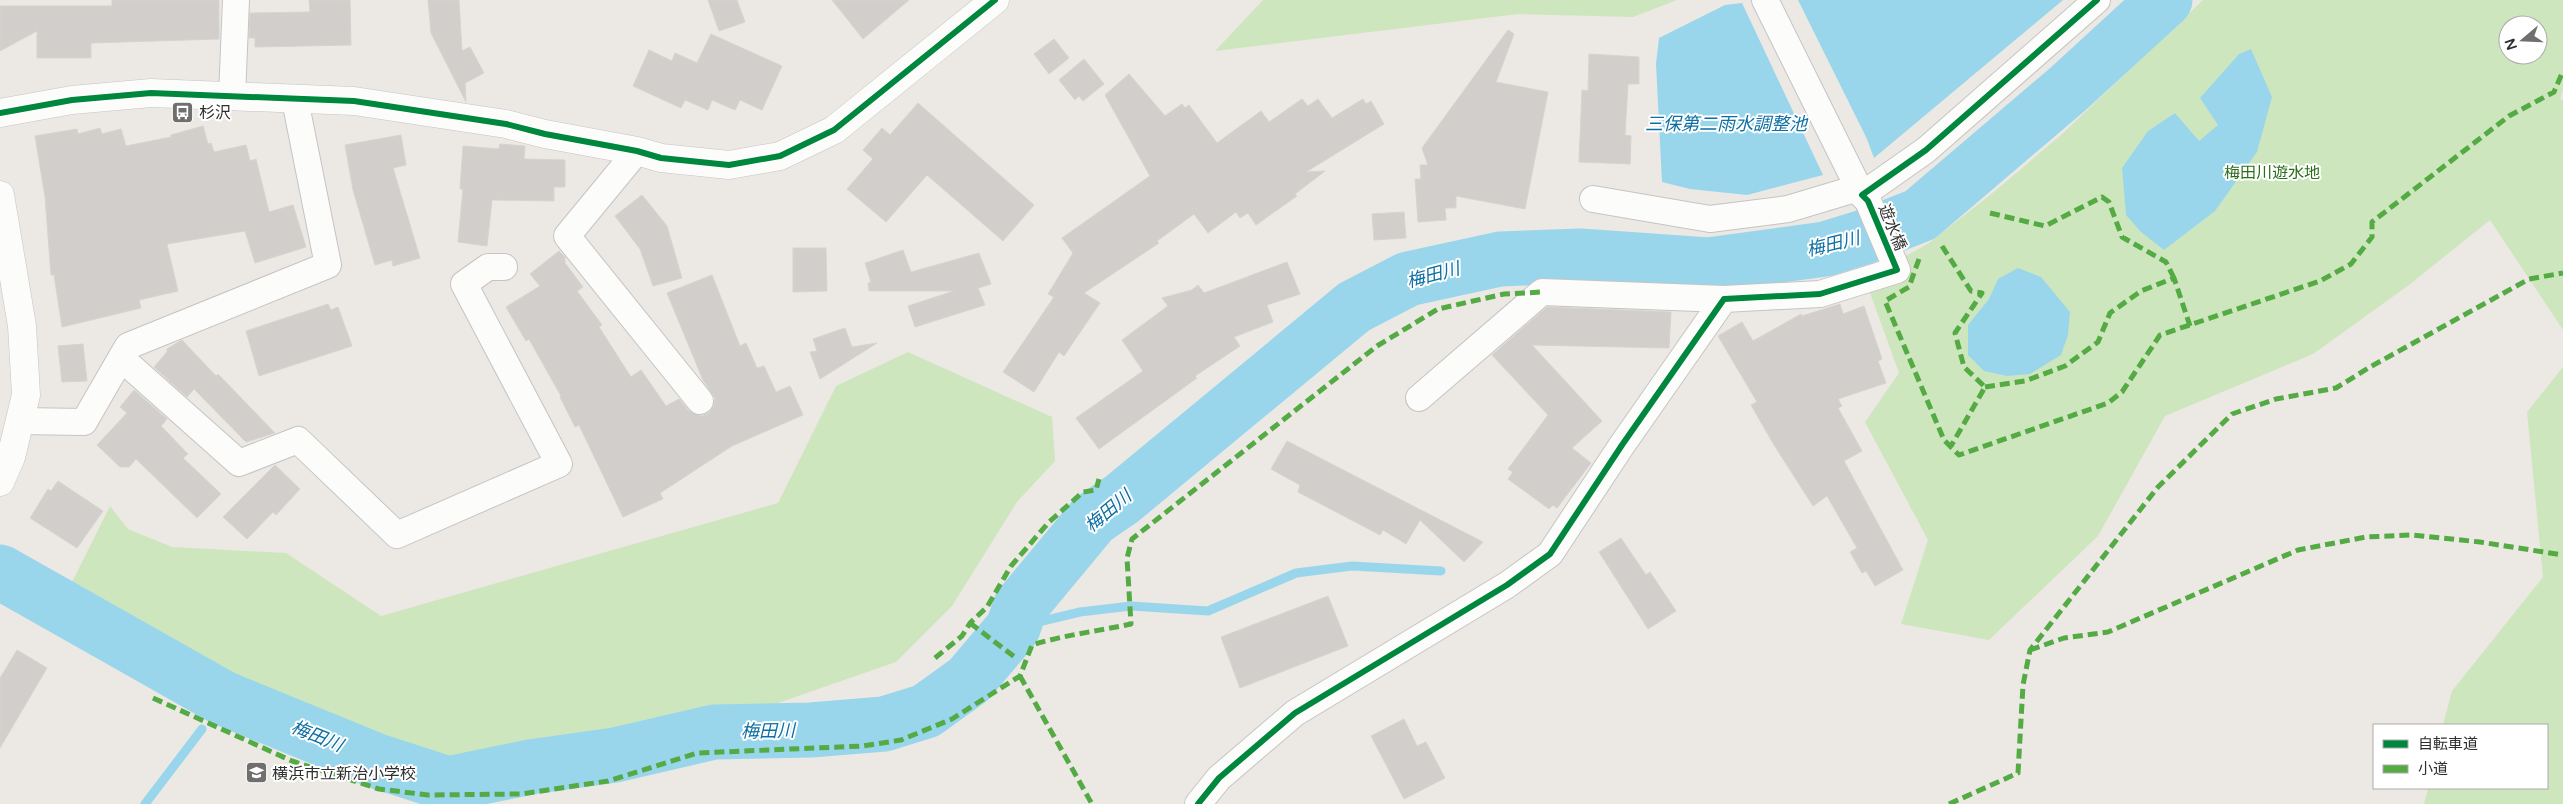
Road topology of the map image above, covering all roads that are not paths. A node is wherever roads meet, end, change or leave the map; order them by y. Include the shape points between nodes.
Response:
1 (236, 0) edge
2 (995, 0) edge
3 (1765, 0) edge
4 (2098, 0) edge
5 (232, 96) junction
6 (295, 100) junction
7 (0, 112) edge
8 (637, 151) junction
9 (0, 195) edge
10 (1863, 195) junction
11 (1593, 199) dead end
12 (504, 266) dead end
13 (1724, 299) junction
14 (122, 358) junction
15 (1419, 398) dead end
16 (700, 401) dead end
17 (20, 421) junction
18 (0, 482) edge
19 (1198, 804) edge

1 - 5 street
2 - 8 street via 834,130 780,156 729,165 661,158
3 - 10 street, 遊水橋
4 - 10 street via 1926,150
5 - 6 street
5 - 7 street via 151,93 72,100
6 - 8 street via 354,101 506,124
6 - 14 street via 328,265 128,346
8 - 16 street via 567,236
9 - 17 street via 22,326 26,395
10 - 11 street via 1710,219
10 - 13 street, 遊水橋 via 1897,270 1820,294
12 - 14 street via 488,267 464,284 559,464 397,535 298,440 239,463
13 - 15 street via 1542,292
13 - 19 street via 1550,554 1507,585 1295,713 1219,778
14 - 17 street via 84,422
17 - 18 street via 11,457

